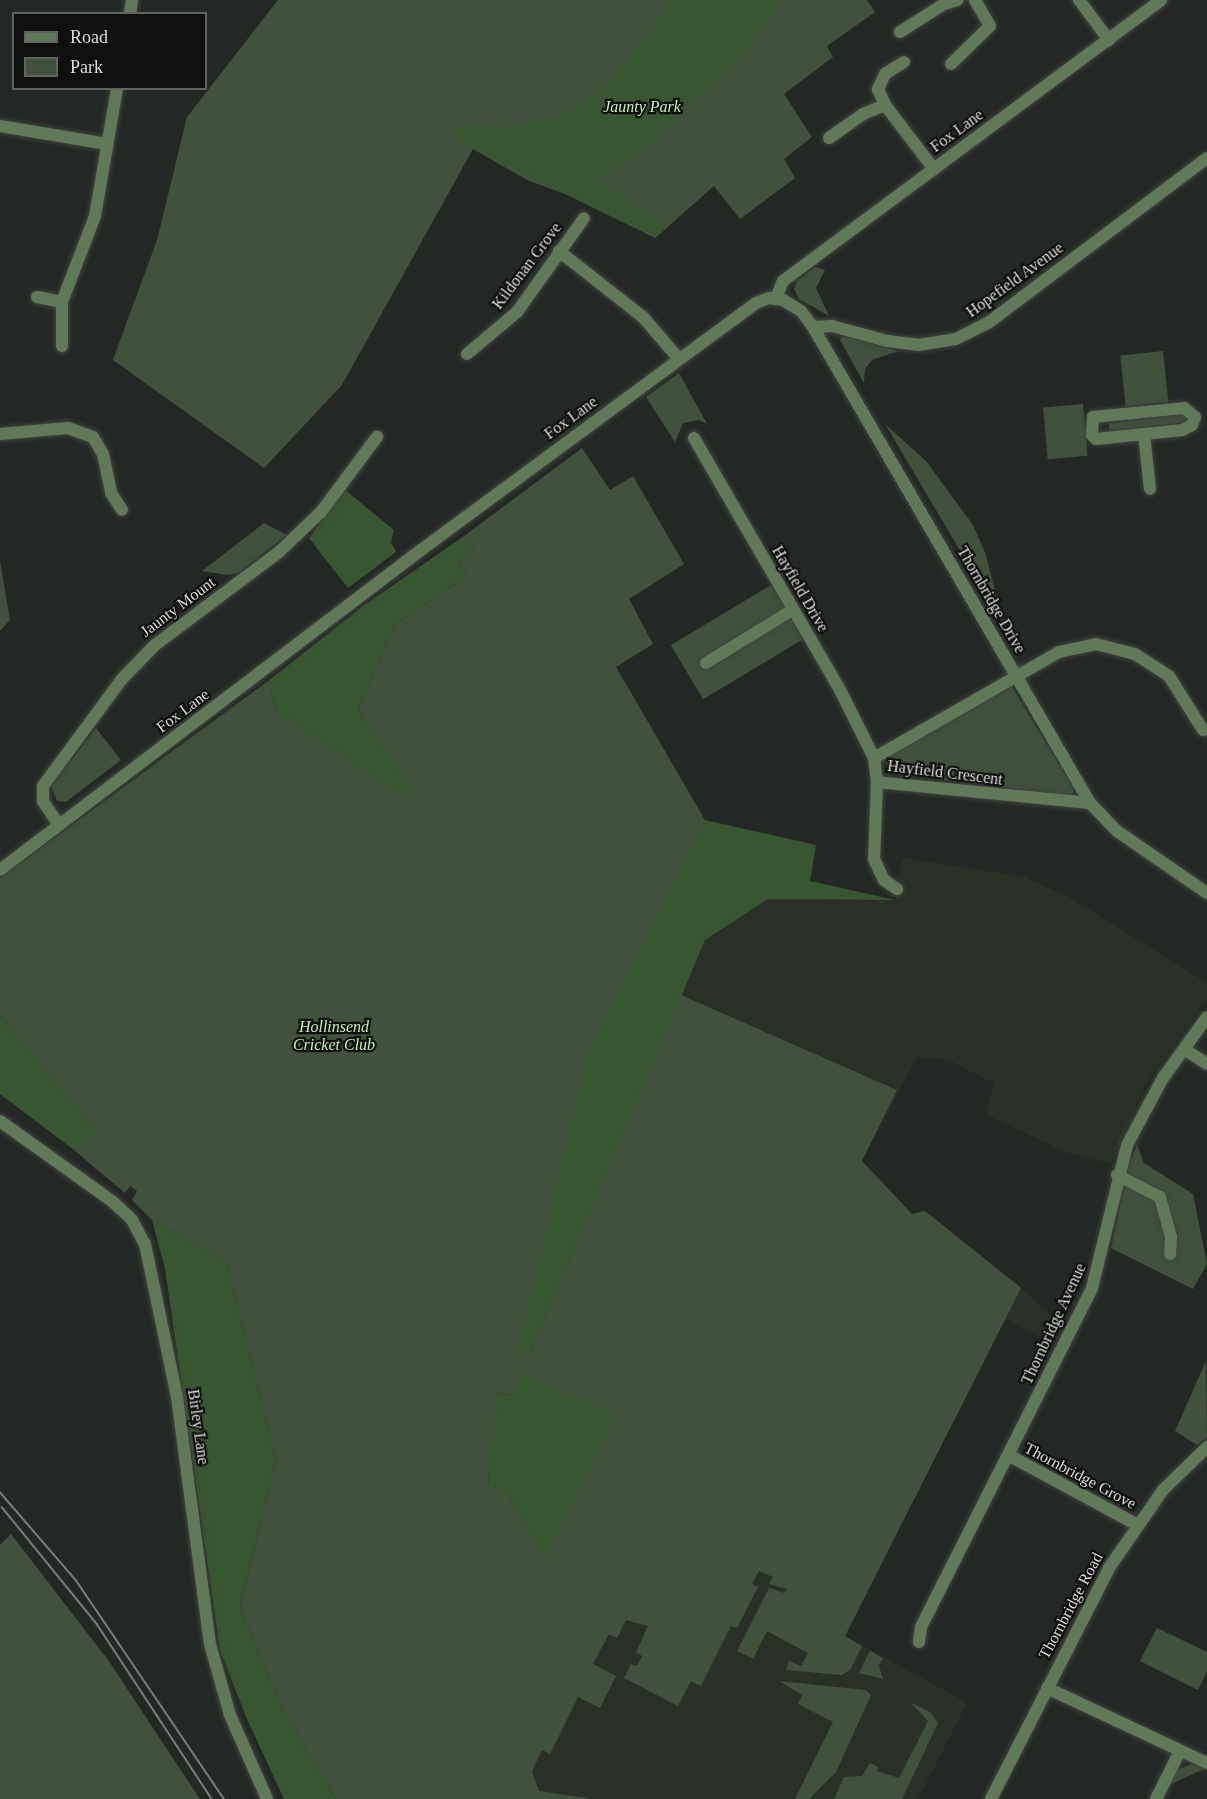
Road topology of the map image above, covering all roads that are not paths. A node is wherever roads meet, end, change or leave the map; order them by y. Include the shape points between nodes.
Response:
1 (957, 0) edge
2 (975, 0) edge
3 (1079, 0) edge
4 (1161, 0) edge
5 (900, 32) dead end
6 (1109, 40) junction
7 (904, 62) dead end
8 (951, 64) dead end
9 (117, 90) edge
10 (885, 105) junction
11 (0, 126) edge
12 (829, 138) dead end
13 (107, 144) junction
14 (1207, 158) edge
15 (934, 169) junction
16 (584, 218) dead end
17 (559, 251) junction
18 (37, 297) dead end
19 (776, 298) junction
20 (62, 302) junction
21 (813, 327) junction
22 (62, 346) dead end
23 (467, 354) dead end
24 (679, 359) junction
25 (1201, 417) edge
26 (0, 434) edge
27 (1144, 434) junction
28 (377, 437) dead end
29 (694, 438) dead end
30 (1150, 489) dead end
31 (122, 510) dead end
32 (792, 610) junction
33 (706, 663) dead end
34 (1015, 675) junction
35 (1203, 730) dead end
36 (874, 758) junction
37 (877, 782) junction
38 (1090, 803) junction
39 (59, 825) junction
40 (0, 870) edge
41 (897, 889) dead end
42 (1207, 892) edge
43 (1207, 1017) edge
44 (1184, 1049) junction
45 (1207, 1064) edge
46 (0, 1121) edge
47 (1117, 1175) junction
48 (1170, 1254) dead end
49 (1207, 1447) edge
50 (1010, 1456) junction
51 (1136, 1524) junction
52 (919, 1642) dead end
53 (1047, 1688) junction
54 (1180, 1751) junction
55 (1207, 1763) edge
56 (267, 1799) edge
57 (991, 1799) edge
58 (1156, 1799) edge

1 - 5 street
2 - 8 street via 990,26
3 - 6 street
4 - 6 street, Fox Lane
6 - 15 street, Fox Lane
7 - 10 street via 878,82
9 - 13 street
10 - 12 street via 862,114
10 - 15 street
11 - 13 street
13 - 20 street via 94,216
14 - 21 street, Hopefield Avenue via 970,333 918,345 832,326
15 - 19 street, Fox Lane via 783,281
16 - 17 street, Kildonan Grove
17 - 23 street, Kildonan Grove via 517,312
17 - 24 street via 643,317
18 - 20 street
19 - 21 street, Thornbridge Drive via 794,305
19 - 24 street, Fox Lane via 756,303
20 - 22 street
21 - 34 street, Thornbridge Drive
24 - 39 street, Fox Lane
25 - 27 street via 1182,430
25 - 27 street via 1184,408 1090,420 1096,439
26 - 31 street via 68,428 93,437 103,454 111,493
27 - 30 street
28 - 39 street, Jaunty Mount via 321,512 280,551 154,645 122,679 43,786 43,801
29 - 32 street, Hayfield Drive
32 - 33 street
32 - 36 street, Hayfield Drive
34 - 35 street, Hayfield Crescent via 1077,646 1118,647 1169,676
34 - 36 street, Hayfield Crescent
34 - 38 street, Thornbridge Drive
36 - 37 street, Hayfield Crescent
37 - 38 street, Hayfield Crescent
37 - 41 street via 874,859 884,880
38 - 42 street, Thornbridge Drive via 1117,831
39 - 40 street, Fox Lane
43 - 44 street, Thornbridge Avenue
44 - 45 street
44 - 47 street, Thornbridge Avenue via 1145,1107
46 - 56 street, Birley Lane via 124,1211 151,1257 177,1397 210,1644 230,1715
47 - 48 street via 1160,1197 1171,1237
47 - 50 street, Thornbridge Avenue via 1092,1288
49 - 51 street, Thornbridge Road via 1163,1490
50 - 51 street, Thornbridge Grove
50 - 52 street, Thornbridge Avenue via 921,1627
51 - 53 street, Thornbridge Road via 1108,1568
53 - 54 street
53 - 57 street, Thornbridge Road
54 - 55 street
54 - 58 street

